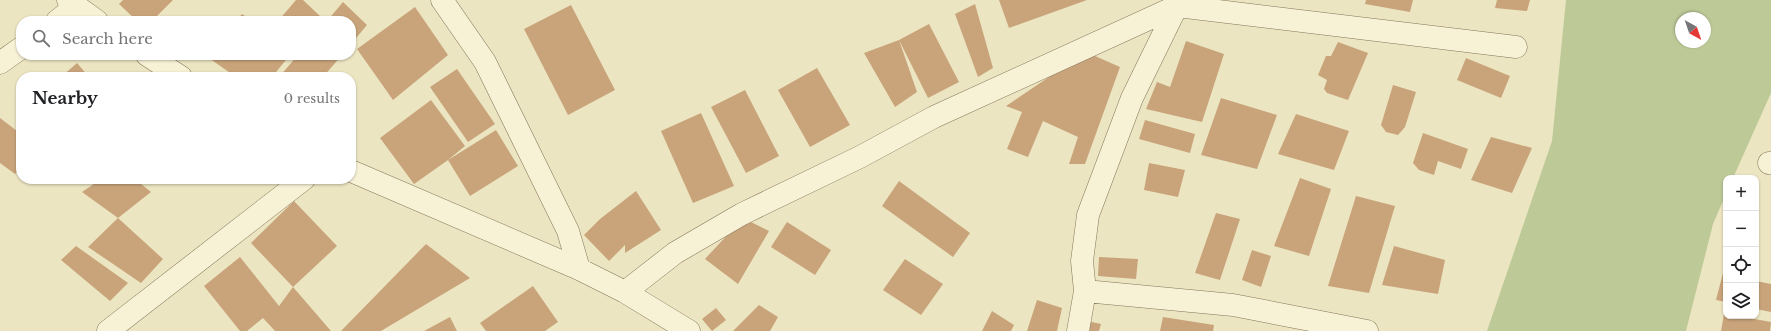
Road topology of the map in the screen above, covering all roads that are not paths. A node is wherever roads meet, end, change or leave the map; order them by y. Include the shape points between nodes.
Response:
1 (442, 0) edge
2 (72, 3) edge
3 (1178, 3) edge
4 (61, 16) edge
5 (90, 16) edge
6 (1516, 47) dead end
7 (16, 52) edge
8 (155, 60) edge
9 (0, 63) edge
10 (173, 72) edge
11 (356, 173) edge
12 (298, 184) edge
13 (579, 268) junction
14 (1085, 291) junction
15 (625, 292) junction
16 (108, 331) edge
17 (688, 331) edge
18 (1078, 331) edge
19 (1367, 331) edge

1 - 13 street via 485,62 564,221
2 - 4 street
2 - 5 street
3 - 6 street
3 - 14 street via 1132,98 1088,215 1082,261
3 - 15 street via 934,117 742,214 674,253
7 - 9 street
8 - 10 street
11 - 13 street
12 - 16 street
13 - 15 street
14 - 18 street
14 - 19 street via 1233,305
15 - 17 street

